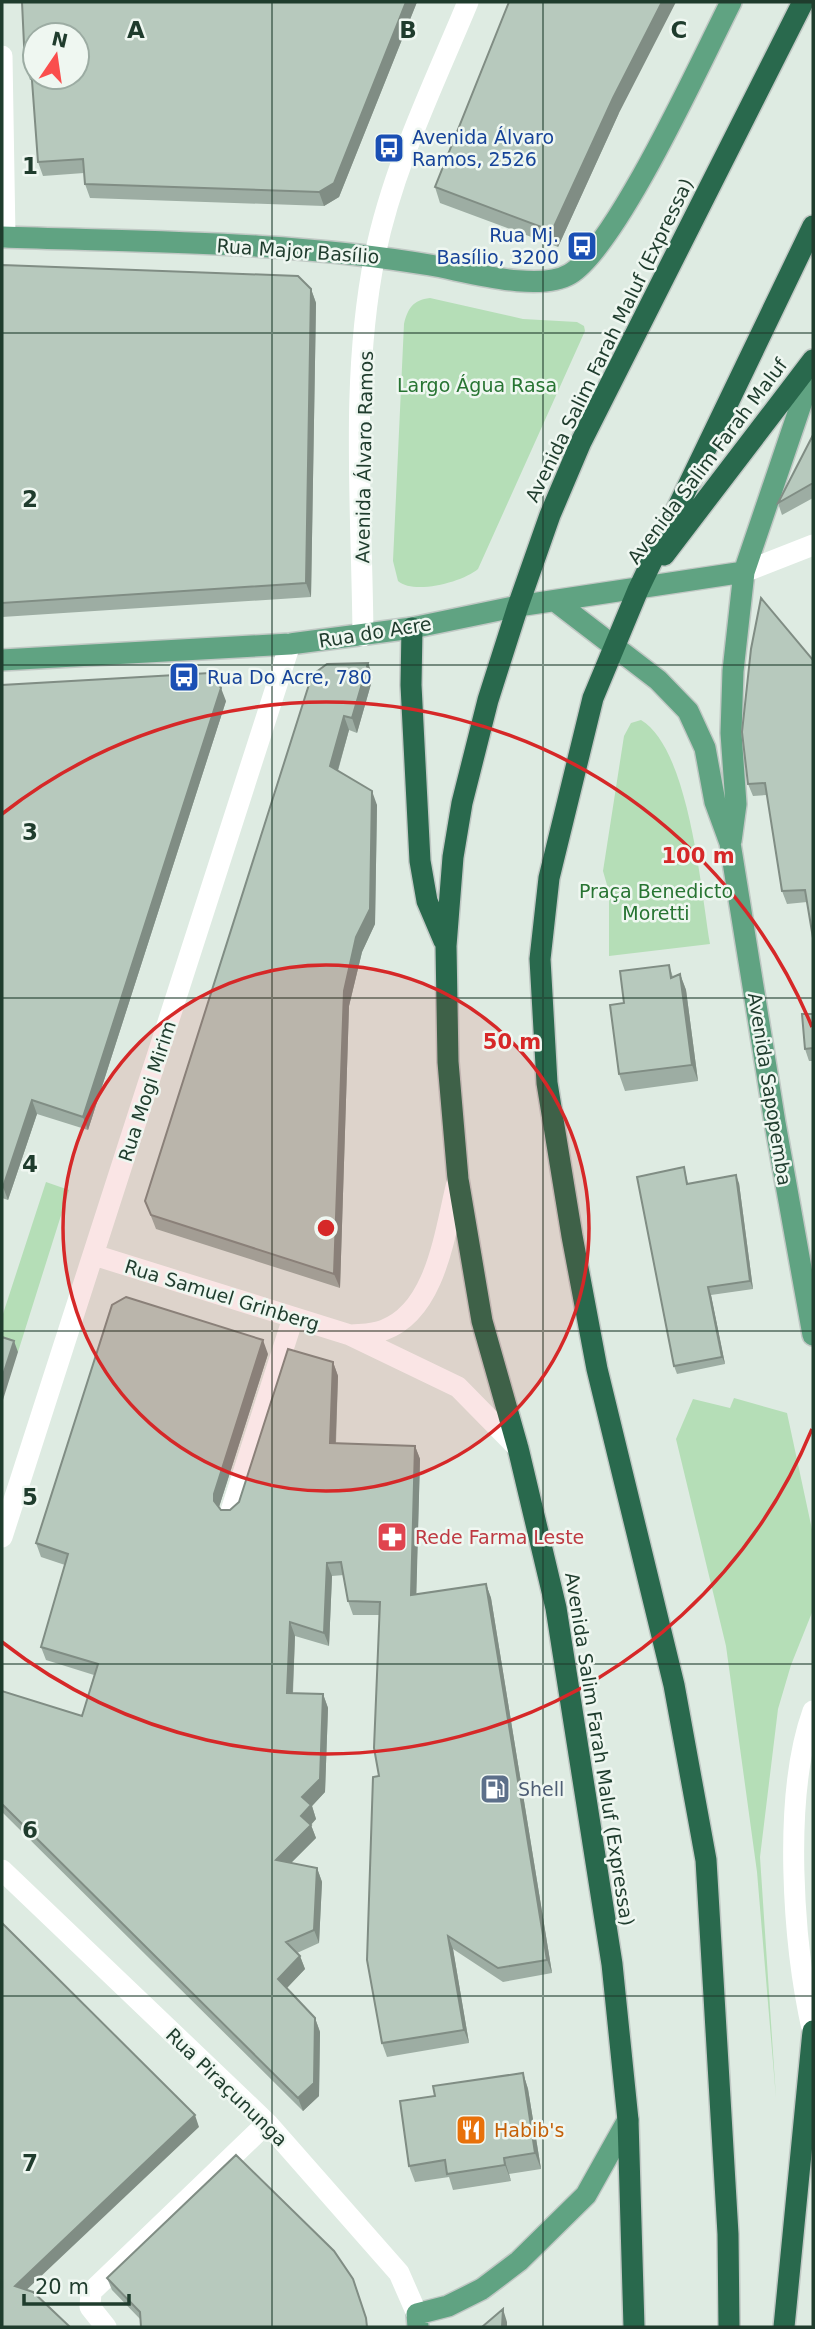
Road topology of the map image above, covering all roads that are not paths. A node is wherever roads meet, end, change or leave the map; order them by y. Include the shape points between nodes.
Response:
1 (468, 2) edge
2 (731, 2) edge
3 (803, 2) edge
4 (2, 56) edge
5 (813, 226) edge
6 (4, 237) edge
7 (375, 256) junction
8 (813, 360) edge
9 (813, 369) edge
10 (813, 545) edge
11 (744, 572) junction
12 (638, 590) junction
13 (555, 601) junction
14 (518, 606) junction
15 (412, 628) junction
16 (363, 636) junction
17 (290, 644) junction
18 (613, 648) junction
19 (2, 660) edge
20 (730, 843) junction
21 (446, 946) junction
22 (458, 1180) junction
23 (94, 1255) junction
24 (293, 1318) junction
25 (350, 1335) junction
26 (813, 1335) edge
27 (518, 1448) junction
28 (232, 1511) edge
29 (2, 1537) edge
30 (813, 1711) edge
31 (2, 1870) edge
32 (813, 2032) edge
33 (628, 2120) junction
34 (267, 2123) junction
35 (417, 2321) edge
36 (106, 2327) edge
37 (634, 2327) edge
38 (729, 2327) edge
39 (784, 2327) edge

1 - 7 street, Avenida Álvaro Ramos via 401,169
2 - 7 main road, Rua Major Basílio via 641,175 587,261 557,280 533,281
3 - 14 highway, Avenida Salim Farah Maluf (Expressa) via 581,442
4 - 6 street
5 - 12 highway
6 - 7 main road, Rua Major Basílio
7 - 16 street, Avenida Álvaro Ramos via 360,385
8 - 12 highway, Avenida Salim Farah Maluf
9 - 11 main road, Avenida Sapopemba
10 - 11 street
11 - 12 main road, Rua do Acre
11 - 20 main road, Avenida Sapopemba via 733,671 736,804
12 - 13 main road, Rua do Acre
12 - 18 highway
13 - 14 main road, Rua do Acre
13 - 18 main road, Avenida Sapopemba
14 - 15 main road, Rua do Acre
14 - 21 highway, Avenida Salim Farah Maluf (Expressa) via 462,803
15 - 16 main road, Rua do Acre
15 - 21 highway via 420,861 427,901
16 - 17 main road, Rua do Acre
17 - 19 main road, Rua do Acre
17 - 23 street, Rua Mogi Mirim
18 - 20 main road, Avenida Sapopemba via 658,680 688,711 705,748 715,802
18 - 38 highway via 593,698 549,878 540,959 547,1083 597,1369 674,1685 706,1860 728,2234
20 - 26 main road, Avenida Sapopemba
21 - 22 highway, Avenida Salim Farah Maluf (Expressa) via 447,1062
22 - 25 street, Rua Samuel Grinberg via 423,1295 396,1325 382,1332
22 - 27 highway, Avenida Salim Farah Maluf (Expressa) via 482,1321
23 - 24 street, Rua Samuel Grinberg
23 - 29 street, Rua Mogi Mirim
24 - 25 street, Rua Samuel Grinberg
24 - 28 street
25 - 27 street, Rua Samuel Grinberg via 458,1387
27 - 33 highway, Avenida Salim Farah Maluf (Expressa) via 556,1608 612,1964
30 - 32 street via 799,1780 794,1864 804,1987
31 - 34 street, Rua Piraçununga
32 - 39 highway
33 - 35 main road via 586,2195 519,2261 482,2289
33 - 37 highway, Avenida Salim Farah Maluf (Expressa)
34 - 35 street, Rua Piraçununga via 399,2273
34 - 36 street via 91,2292 90,2307

